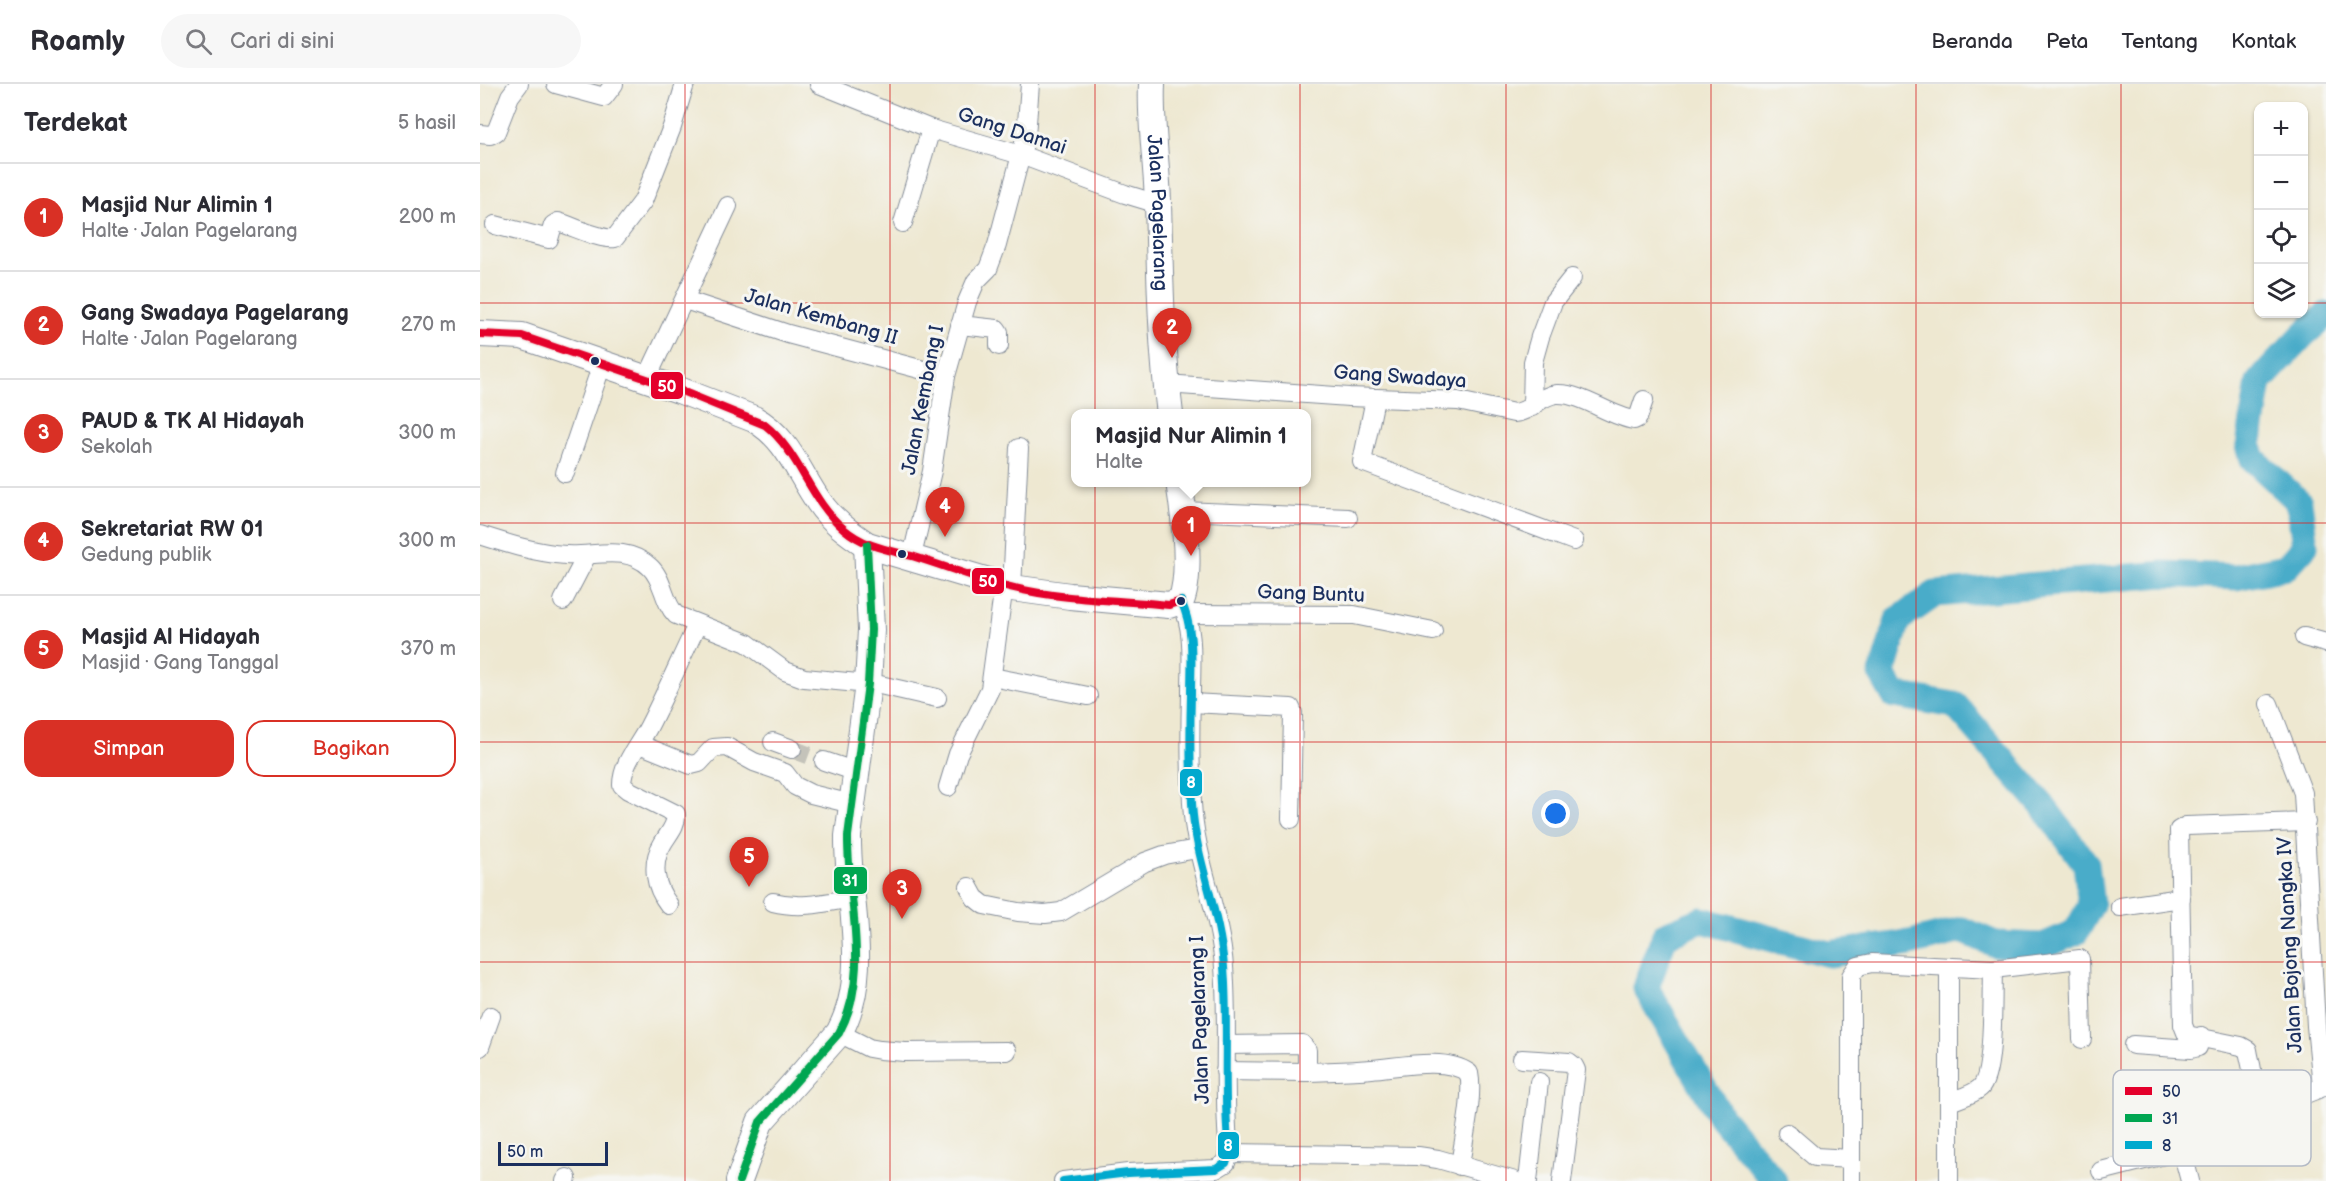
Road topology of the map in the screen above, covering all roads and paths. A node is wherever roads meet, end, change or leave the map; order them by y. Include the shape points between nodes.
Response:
1 (519, 84) edge
2 (556, 84) edge
3 (614, 84) edge
4 (685, 84) edge
5 (819, 84) edge
6 (1030, 84) edge
7 (1149, 87) edge
8 (931, 129) junction
9 (480, 134) edge
10 (1021, 155) junction
11 (1158, 204) junction
12 (728, 206) dead end
13 (903, 223) dead end
14 (495, 225) dead end
15 (1572, 278) dead end
16 (685, 300) junction
17 (960, 325) junction
18 (480, 334) edge
19 (999, 346) dead end
20 (602, 364) junction
21 (946, 376) junction
22 (647, 378) junction
23 (1166, 384) junction
24 (1375, 399) junction
25 (1644, 400) dead end
26 (1533, 407) junction
27 (1169, 409) edge
28 (1019, 448) dead end
29 (565, 474) dead end
30 (1180, 487) edge
31 (1183, 510) junction
32 (1348, 518) dead end
33 (480, 535) edge
34 (1574, 541) dead end
35 (867, 545) junction
36 (587, 555) junction
37 (912, 556) junction
38 (1008, 586) junction
39 (563, 601) dead end
40 (1184, 607) junction
41 (697, 625) junction
42 (1432, 631) dead end
43 (2304, 637) dead end
44 (2326, 643) edge
45 (992, 677) junction
46 (868, 684) junction
47 (1088, 696) dead end
48 (937, 698) dead end
49 (1191, 703) junction
50 (2270, 704) dead end
51 (773, 742) dead end
52 (639, 744) junction
53 (792, 749) tunnel mouth
54 (824, 761) tunnel mouth
55 (856, 772) junction
56 (948, 787) dead end
57 (852, 804) junction
58 (1291, 819) dead end
59 (2306, 822) junction
60 (1197, 849) junction
61 (2317, 867) edge
62 (969, 887) dead end
63 (852, 898) junction
64 (2181, 898) junction
65 (773, 902) dead end
66 (669, 906) dead end
67 (2120, 907) dead end
68 (1949, 967) junction
69 (1993, 969) junction
70 (491, 1016) dead end
71 (839, 1033) junction
72 (2201, 1036) junction
73 (2082, 1039) dead end
74 (1226, 1045) junction
75 (2133, 1045) dead end
76 (480, 1047) edge
77 (1007, 1051) dead end
78 (1522, 1059) dead end
79 (2252, 1070) edge
80 (1225, 1071) junction
81 (1307, 1072) junction
82 (1539, 1082) dead end
83 (2324, 1086) edge
84 (1950, 1102) junction
85 (1787, 1133) dead end
86 (1229, 1153) junction
87 (1851, 1159) junction
88 (1460, 1166) junction
89 (2121, 1166) edge
90 (2186, 1166) edge
91 (2101, 1171) dead end
92 (1508, 1180) edge
93 (739, 1181) edge
94 (1063, 1181) edge
95 (1528, 1181) edge
96 (1562, 1181) edge
97 (1851, 1181) edge
98 (1949, 1181) edge
99 (2190, 1181) edge

1 - 9 street via 496,132
2 - 3 street via 604,97
4 - 14 street via 643,201 615,238 600,238 558,222 553,225 549,239
5 - 8 street, Gang Damai
6 - 10 street, Jalan Kembang I
7 - 11 street, Jalan Pagelarang
8 - 10 street, Gang Damai
8 - 13 street
10 - 11 street, Gang Damai
10 - 17 street, Jalan Kembang I via 997,245 987,269 976,281
11 - 23 street, Jalan Pagelarang
12 - 16 street
15 - 26 street via 1553,302 1540,337 1533,362
16 - 21 street, Jalan Kembang II via 788,334
16 - 22 street
17 - 19 street via 997,329
17 - 21 street, Jalan Kembang I
18 - 20 street via 522,336
20 - 22 street
20 - 29 street
21 - 37 street, Jalan Kembang I via 932,471
22 - 35 street via 765,425 789,451 819,503 844,529
23 - 24 street, Gang Swadaya
23 - 27 street, Jalan Pagelarang
24 - 26 street, Gang Swadaya via 1458,401 1514,413
24 - 34 street via 1362,462
25 - 26 street, Gang Swadaya via 1634,420 1564,394 1546,397
28 - 38 street
30 - 31 street
31 - 32 street
31 - 40 street
33 - 36 street via 526,550
35 - 37 street
35 - 46 street via 871,630
36 - 39 street
36 - 41 street via 627,554 644,562 656,574 671,611
37 - 38 street
38 - 40 street
38 - 45 street
40 - 42 street, Gang Buntu via 1354,615
40 - 49 street, Jalan Pagelarang I via 1192,643
41 - 46 street via 747,643 785,671 804,678
41 - 52 street
43 - 44 street
45 - 47 street
45 - 56 street
46 - 48 street
46 - 55 street
49 - 58 street via 1291,708
49 - 60 street, Jalan Pagelarang I via 1191,802
50 - 59 street via 2303,793
51 - 53 street
52 - 57 street via 691,765 699,763 713,748 727,747 785,773 795,786 811,794
52 - 66 street via 624,770 622,785 677,816 661,846 656,867 656,879
54 - 55 street
55 - 57 street
57 - 63 street via 848,859
59 - 61 street, Jalan Bojong Nangka IV
59 - 64 street, Jalan Bojong Nangka IV via 2181,827
60 - 62 street via 1145,862 1061,912 1018,912 984,905
60 - 74 street, Jalan Pagelarang I via 1220,932
61 - 83 street, Jalan Bojong Nangka IV via 2316,1026
63 - 65 street via 807,906
63 - 71 street via 855,979 845,1024
64 - 67 street
64 - 72 street, Jalan Bojong Nangka IV via 2184,1030 2187,1035
68 - 69 street
68 - 84 street
68 - 87 street via 1872,963 1858,966 1851,976
69 - 73 street via 2080,959
69 - 84 street via 1987,1078 1980,1088
70 - 76 street
71 - 77 street via 880,1050
71 - 93 street via 760,1122
72 - 75 street via 2198,1047 2191,1049
72 - 79 street, Jalan Bojong Nangka IV via 2248,1050
74 - 80 street, Jalan Pagelarang I
74 - 81 street via 1302,1044 1307,1050
78 - 96 street via 1569,1062 1576,1070
80 - 81 street
80 - 86 street, Jalan Pagelarang I
81 - 88 street via 1416,1064 1447,1066 1469,1073
82 - 95 street
84 - 98 street
85 - 87 street via 1815,1156
86 - 88 street via 1418,1156
86 - 94 street via 1226,1163 1216,1169
87 - 97 street
88 - 92 street
89 - 91 street
90 - 99 street

